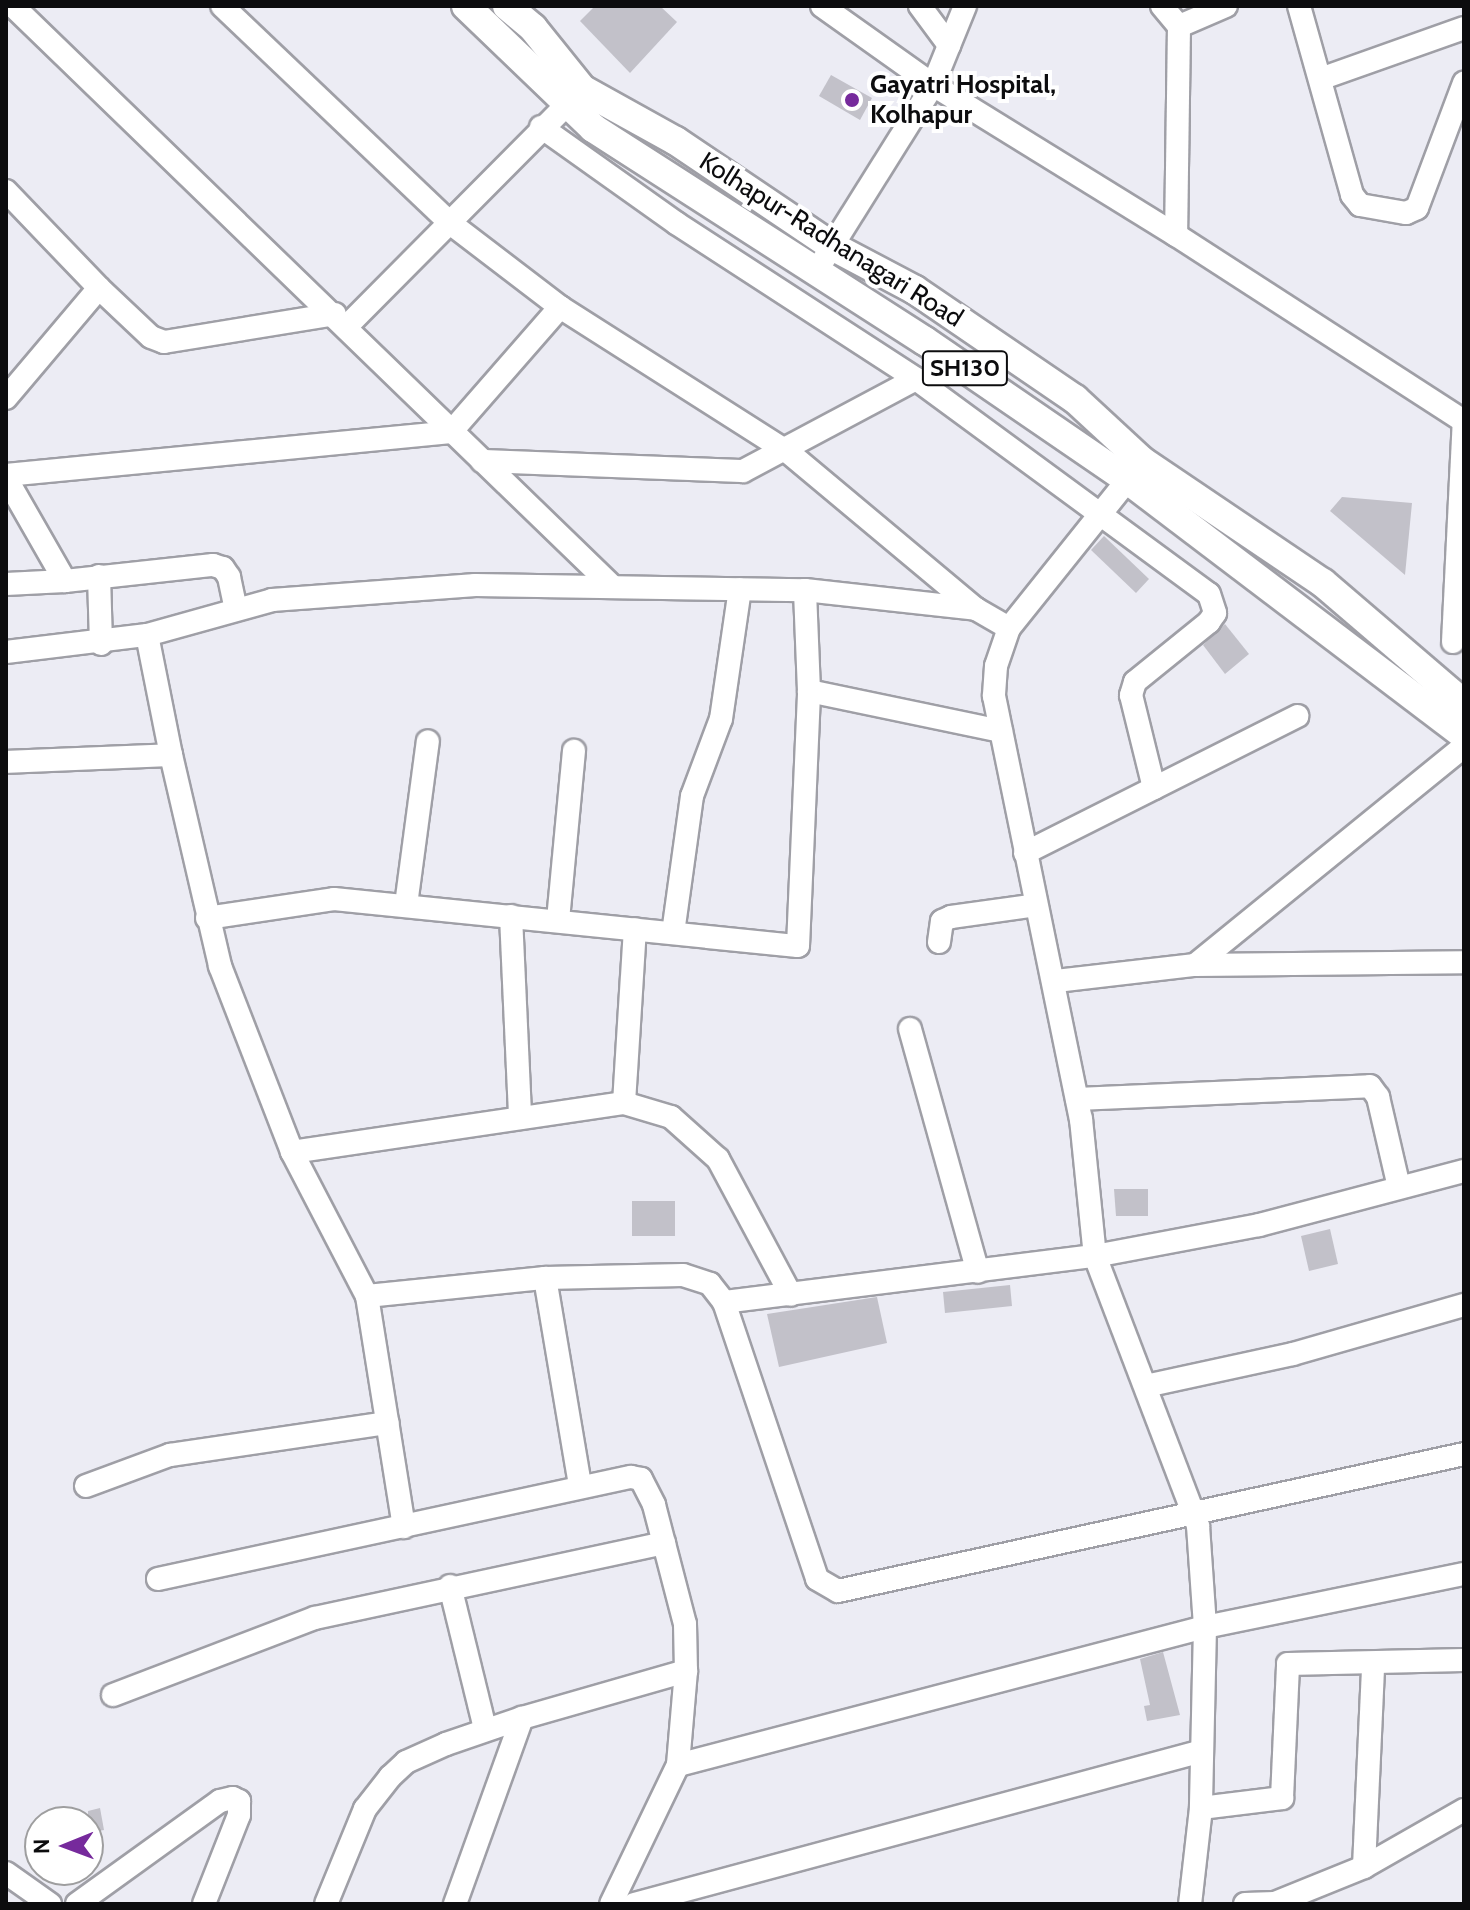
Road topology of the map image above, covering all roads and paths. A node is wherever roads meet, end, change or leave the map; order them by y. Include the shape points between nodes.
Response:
1 (13, 6) edge
2 (222, 6) edge
3 (466, 6) edge
4 (507, 6) edge
5 (822, 6) edge
6 (920, 6) edge
7 (965, 6) edge
8 (1162, 6) edge
9 (1226, 6) edge
10 (1299, 6) edge
11 (1181, 16) edge
12 (1464, 28) edge
13 (949, 45) junction
14 (1323, 78) junction
15 (1464, 83) edge
16 (933, 85) junction
17 (574, 97) junction
18 (541, 127) junction
19 (6, 191) edge
20 (449, 222) junction
21 (1176, 235) junction
22 (830, 245) junction
23 (817, 273) junction
24 (99, 288) junction
25 (560, 307) junction
26 (341, 319) junction
27 (916, 379) junction
28 (6, 398) edge
29 (1464, 420) edge
30 (451, 432) junction
31 (788, 452) junction
32 (482, 461) junction
33 (1135, 470) junction
34 (6, 477) edge
35 (1101, 517) junction
36 (99, 576) junction
37 (65, 581) junction
38 (6, 584) edge
39 (612, 586) junction
40 (740, 589) junction
41 (805, 590) junction
42 (236, 609) junction
43 (976, 609) junction
44 (1009, 628) junction
45 (147, 635) junction
46 (1453, 642) dead end
47 (101, 644) junction
48 (6, 652) edge
49 (809, 691) junction
50 (1464, 704) edge
51 (1297, 716) dead end
52 (1001, 731) junction
53 (1464, 735) edge
54 (428, 741) dead end
55 (1464, 746) edge
56 (574, 751) dead end
57 (171, 755) junction
58 (6, 762) edge
59 (1154, 788) junction
60 (1025, 853) junction
61 (406, 905) junction
62 (1036, 905) junction
63 (511, 916) junction
64 (207, 918) junction
65 (558, 920) junction
66 (635, 929) junction
67 (673, 933) junction
68 (939, 942) dead end
69 (1464, 962) edge
70 (1195, 965) junction
71 (1056, 981) junction
72 (910, 1029) dead end
73 (1077, 1099) junction
74 (624, 1103) junction
75 (520, 1118) junction
76 (292, 1152) junction
77 (1464, 1171) edge
78 (1399, 1187) junction
79 (1095, 1256) junction
80 (978, 1272) junction
81 (545, 1278) junction
82 (791, 1295) junction
83 (367, 1296) junction
84 (724, 1302) junction
85 (1464, 1305) edge
86 (1146, 1386) junction
87 (388, 1423) junction
88 (1464, 1454) edge
89 (86, 1486) dead end
90 (580, 1486) junction
91 (1193, 1510) junction
92 (404, 1527) junction
93 (664, 1543) junction
94 (1464, 1574) edge
95 (158, 1579) dead end
96 (450, 1586) junction
97 (1205, 1627) junction
98 (1464, 1660) edge
99 (1373, 1665) junction
100 (686, 1671) junction
101 (113, 1695) dead end
102 (522, 1718) junction
103 (485, 1729) junction
104 (1202, 1751) junction
105 (678, 1765) junction
106 (1201, 1808) junction
107 (1464, 1810) edge
108 (1364, 1867) junction
109 (6, 1873) edge
110 (50, 1904) edge
111 (77, 1904) edge
112 (204, 1904) edge
113 (326, 1904) edge
114 (455, 1904) edge
115 (611, 1904) edge
116 (634, 1904) edge
117 (1190, 1904) edge
118 (1245, 1904) edge

1 - 26 street
2 - 20 street
3 - 17 main road, SH130
4 - 17 main road, Kolhapur-Radhanagari Road via 533,28
5 - 16 street
6 - 13 street
7 - 13 street
8 - 11 street
9 - 11 street
10 - 14 street
11 - 21 street
12 - 14 street
13 - 16 street
14 - 15 street via 1352,195 1373,210 1406,213 1417,208 1423,196
16 - 21 street
16 - 22 street
17 - 18 street
17 - 22 main road, Kolhapur-Radhanagari Road via 676,141
17 - 23 main road, SH130 via 593,128
18 - 20 street
18 - 27 street via 676,223
19 - 24 street
20 - 25 street
20 - 26 street
21 - 29 street
22 - 23 street
22 - 33 main road, Kolhapur-Radhanagari Road via 915,290 1075,399
23 - 33 main road, SH130
24 - 26 street via 151,337 164,342
24 - 28 street
25 - 30 street
25 - 31 street
26 - 30 street
27 - 31 street
27 - 35 street
29 - 46 street
30 - 32 street
30 - 34 street
31 - 32 street via 743,471
31 - 43 street
32 - 39 street
33 - 35 street
33 - 50 main road, Kolhapur-Radhanagari Road via 1323,583
33 - 53 main road, SH130
34 - 37 street
35 - 44 street
35 - 59 street via 1214,603 1209,622 1135,682 1131,711
36 - 37 street
36 - 42 street via 223,568
36 - 47 street
37 - 38 street
39 - 40 street
39 - 42 street via 475,585 272,600
40 - 41 street
40 - 67 street via 719,726 692,796
41 - 43 street
41 - 49 street
42 - 45 street
43 - 44 street
44 - 52 street via 994,682
45 - 47 street
45 - 57 street
47 - 48 street
49 - 52 street
49 - 67 street via 798,946
51 - 59 street
52 - 60 street
54 - 61 street
55 - 70 street
56 - 65 street
57 - 58 street
57 - 64 street
59 - 60 street
60 - 62 street
61 - 63 street
61 - 64 street via 316,899
62 - 68 street via 951,917 938,929
62 - 71 street
63 - 65 street
63 - 75 street
64 - 76 street
65 - 66 street
66 - 67 street
66 - 74 street
69 - 70 street
70 - 71 street
71 - 73 street
72 - 80 street
73 - 78 street via 1370,1086 1378,1097
73 - 79 street
74 - 75 street
74 - 82 street via 671,1117 718,1159
75 - 76 street
76 - 83 street
77 - 78 street
78 - 79 street via 1259,1225
79 - 80 street
79 - 86 street
80 - 82 street
81 - 83 street
81 - 84 street via 683,1275 710,1284
81 - 90 street
82 - 84 street
83 - 87 street
84 - 91 street via 817,1579 826,1588 849,1589
85 - 86 street via 1293,1354
86 - 91 street
87 - 89 street via 170,1455
87 - 92 street
88 - 91 street
90 - 92 street
90 - 93 street via 641,1479
91 - 97 street
92 - 95 street
93 - 96 street
93 - 100 street via 685,1624
94 - 97 street
96 - 101 street via 315,1618
96 - 103 street
97 - 104 street
97 - 105 street
98 - 99 street
99 - 106 street via 1288,1664 1282,1798
99 - 108 street
100 - 102 street
100 - 105 street
102 - 103 street
102 - 114 street
103 - 113 street via 406,1762 390,1777 365,1809
104 - 106 street
104 - 116 street
105 - 115 street
106 - 117 street
107 - 108 street
108 - 118 street via 1275,1903
109 - 110 street
111 - 112 street via 220,1801 233,1798 239,1801 239,1815

